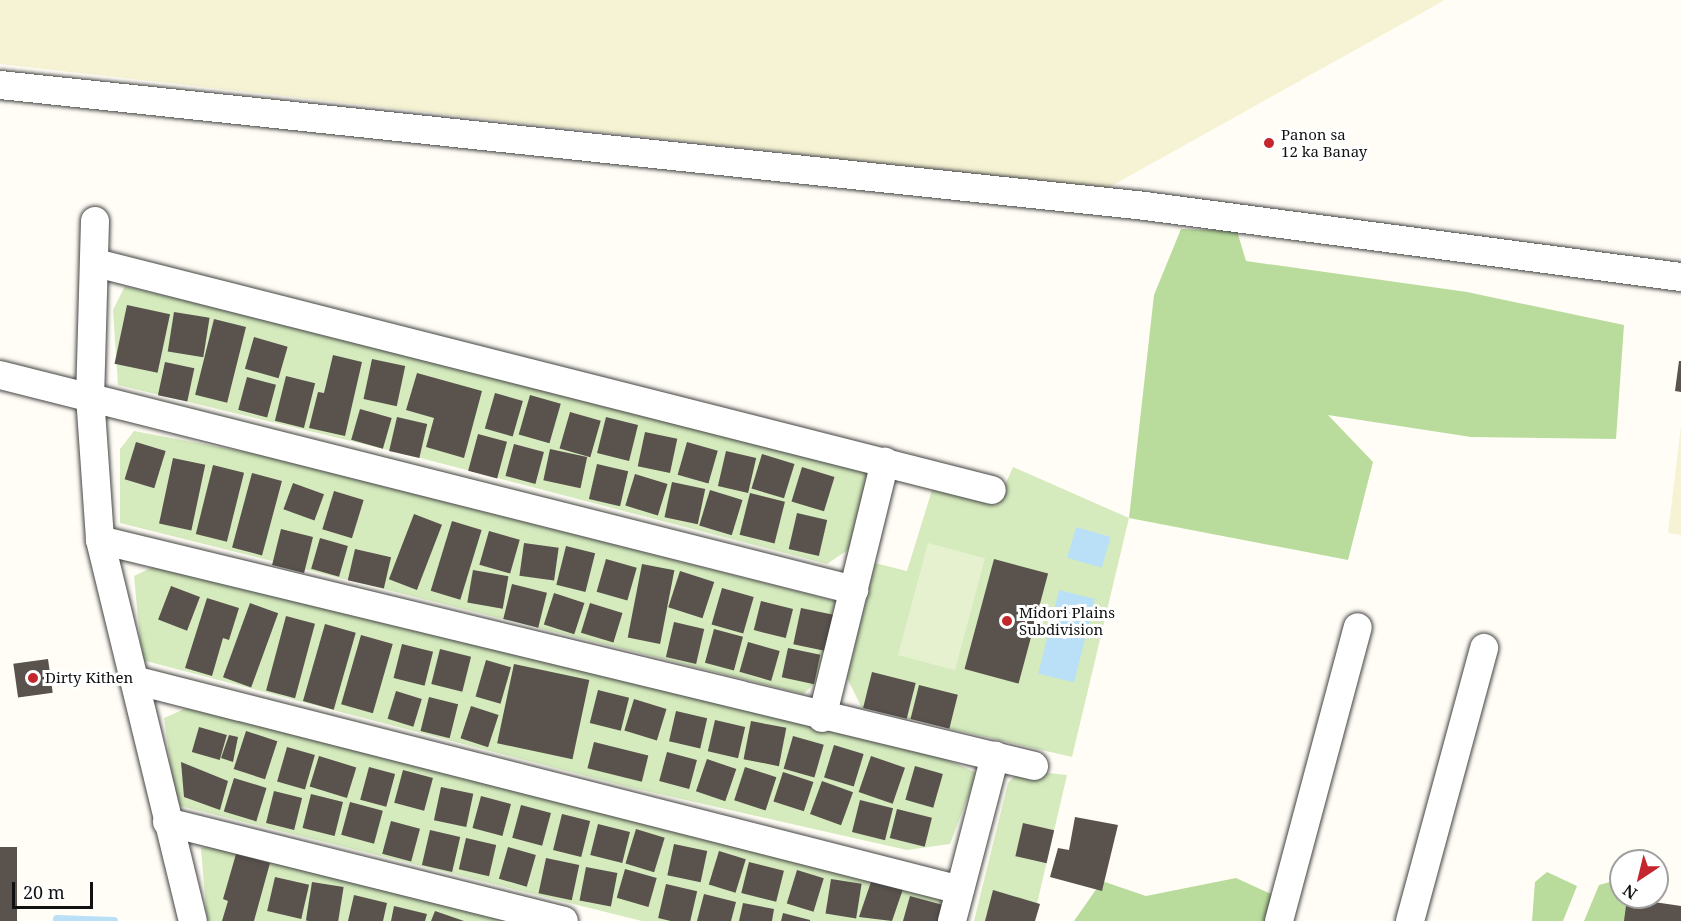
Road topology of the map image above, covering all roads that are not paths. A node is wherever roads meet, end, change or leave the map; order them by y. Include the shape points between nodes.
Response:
1 (0, 85) edge
2 (95, 221) dead end
3 (96, 263) junction
4 (1681, 277) edge
5 (8, 380) edge
6 (90, 396) junction
7 (885, 462) junction
8 (992, 490) dead end
9 (100, 540) junction
10 (855, 590) junction
11 (1358, 627) dead end
12 (1484, 648) dead end
13 (134, 680) junction
14 (822, 718) junction
15 (995, 756) junction
16 (1034, 766) dead end
17 (167, 822) junction
18 (960, 890) junction
19 (193, 921) edge
20 (564, 921) edge
21 (952, 921) edge
22 (1279, 921) edge
23 (1410, 921) edge

1 - 4 street via 1122,203
2 - 3 street
3 - 6 street
3 - 7 street
5 - 6 street
6 - 9 street
6 - 10 street
7 - 8 street
7 - 10 street
9 - 13 street
9 - 14 street
10 - 14 street
11 - 22 street
12 - 23 street
13 - 17 street
13 - 18 street
14 - 15 street
15 - 16 street
15 - 18 street
17 - 19 street
17 - 20 street
18 - 21 street

